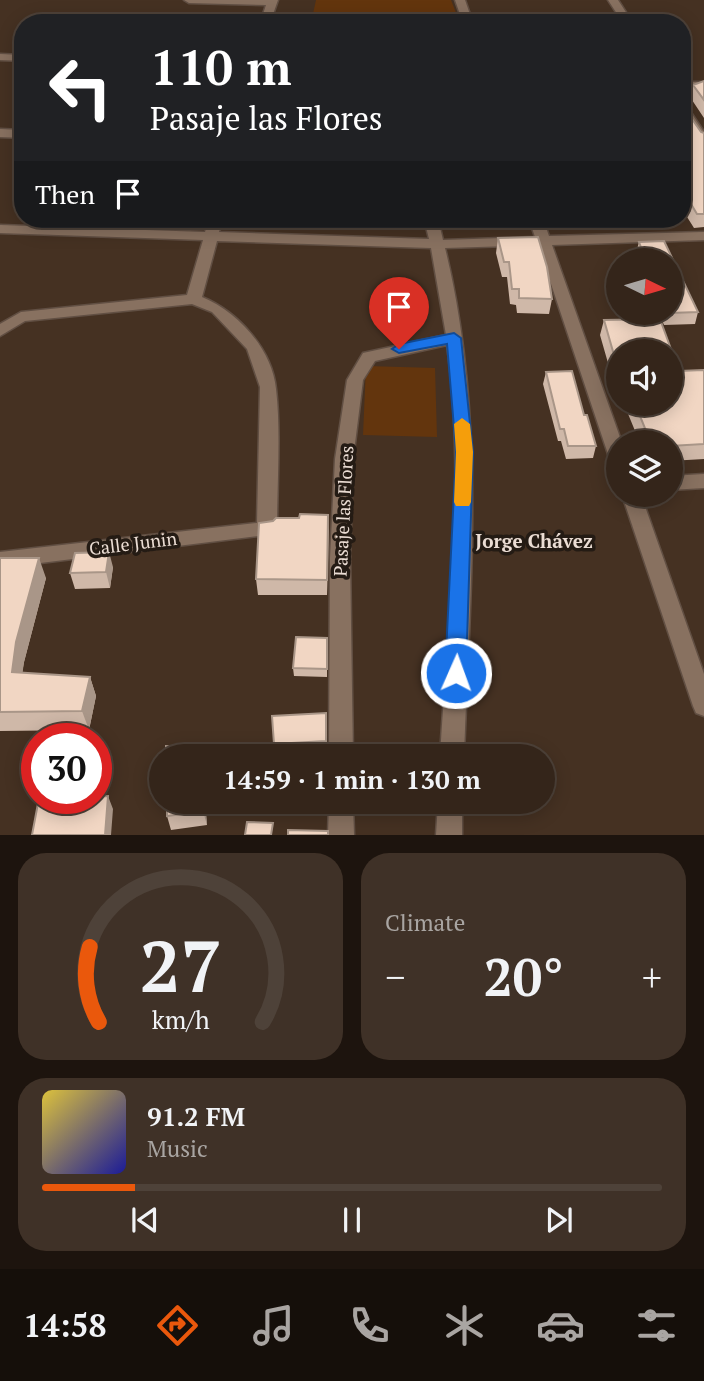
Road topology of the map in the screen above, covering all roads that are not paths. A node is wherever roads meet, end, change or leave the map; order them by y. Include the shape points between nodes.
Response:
1 (189, 0) edge
2 (272, 1) edge
3 (691, 122) edge
4 (704, 141) edge
5 (214, 228) edge
6 (433, 228) edge
7 (540, 228) edge
8 (0, 229) edge
9 (704, 236) edge
10 (211, 237) junction
11 (544, 242) junction
12 (438, 243) junction
13 (194, 299) junction
14 (0, 331) edge
15 (454, 338) junction
16 (609, 430) edge
17 (704, 481) edge
18 (683, 482) edge
19 (635, 507) edge
20 (0, 560) edge
21 (704, 706) edge
22 (341, 744) edge
23 (452, 744) edge
24 (341, 814) edge
25 (450, 814) edge
26 (341, 835) edge
27 (449, 835) edge

1 - 2 street
3 - 4 street
5 - 10 street
6 - 12 street
7 - 11 street
8 - 10 street
9 - 11 street
10 - 12 street
10 - 13 street
11 - 12 street
11 - 16 street
12 - 15 street
13 - 14 street via 21,317
13 - 20 street, Calle Junin via 217,309 254,347 268,387 267,528
15 - 22 street, Pasaje las Flores via 369,357 355,380 344,459 340,558
15 - 23 street via 464,452
17 - 18 street
19 - 21 street
24 - 26 street
25 - 27 street

